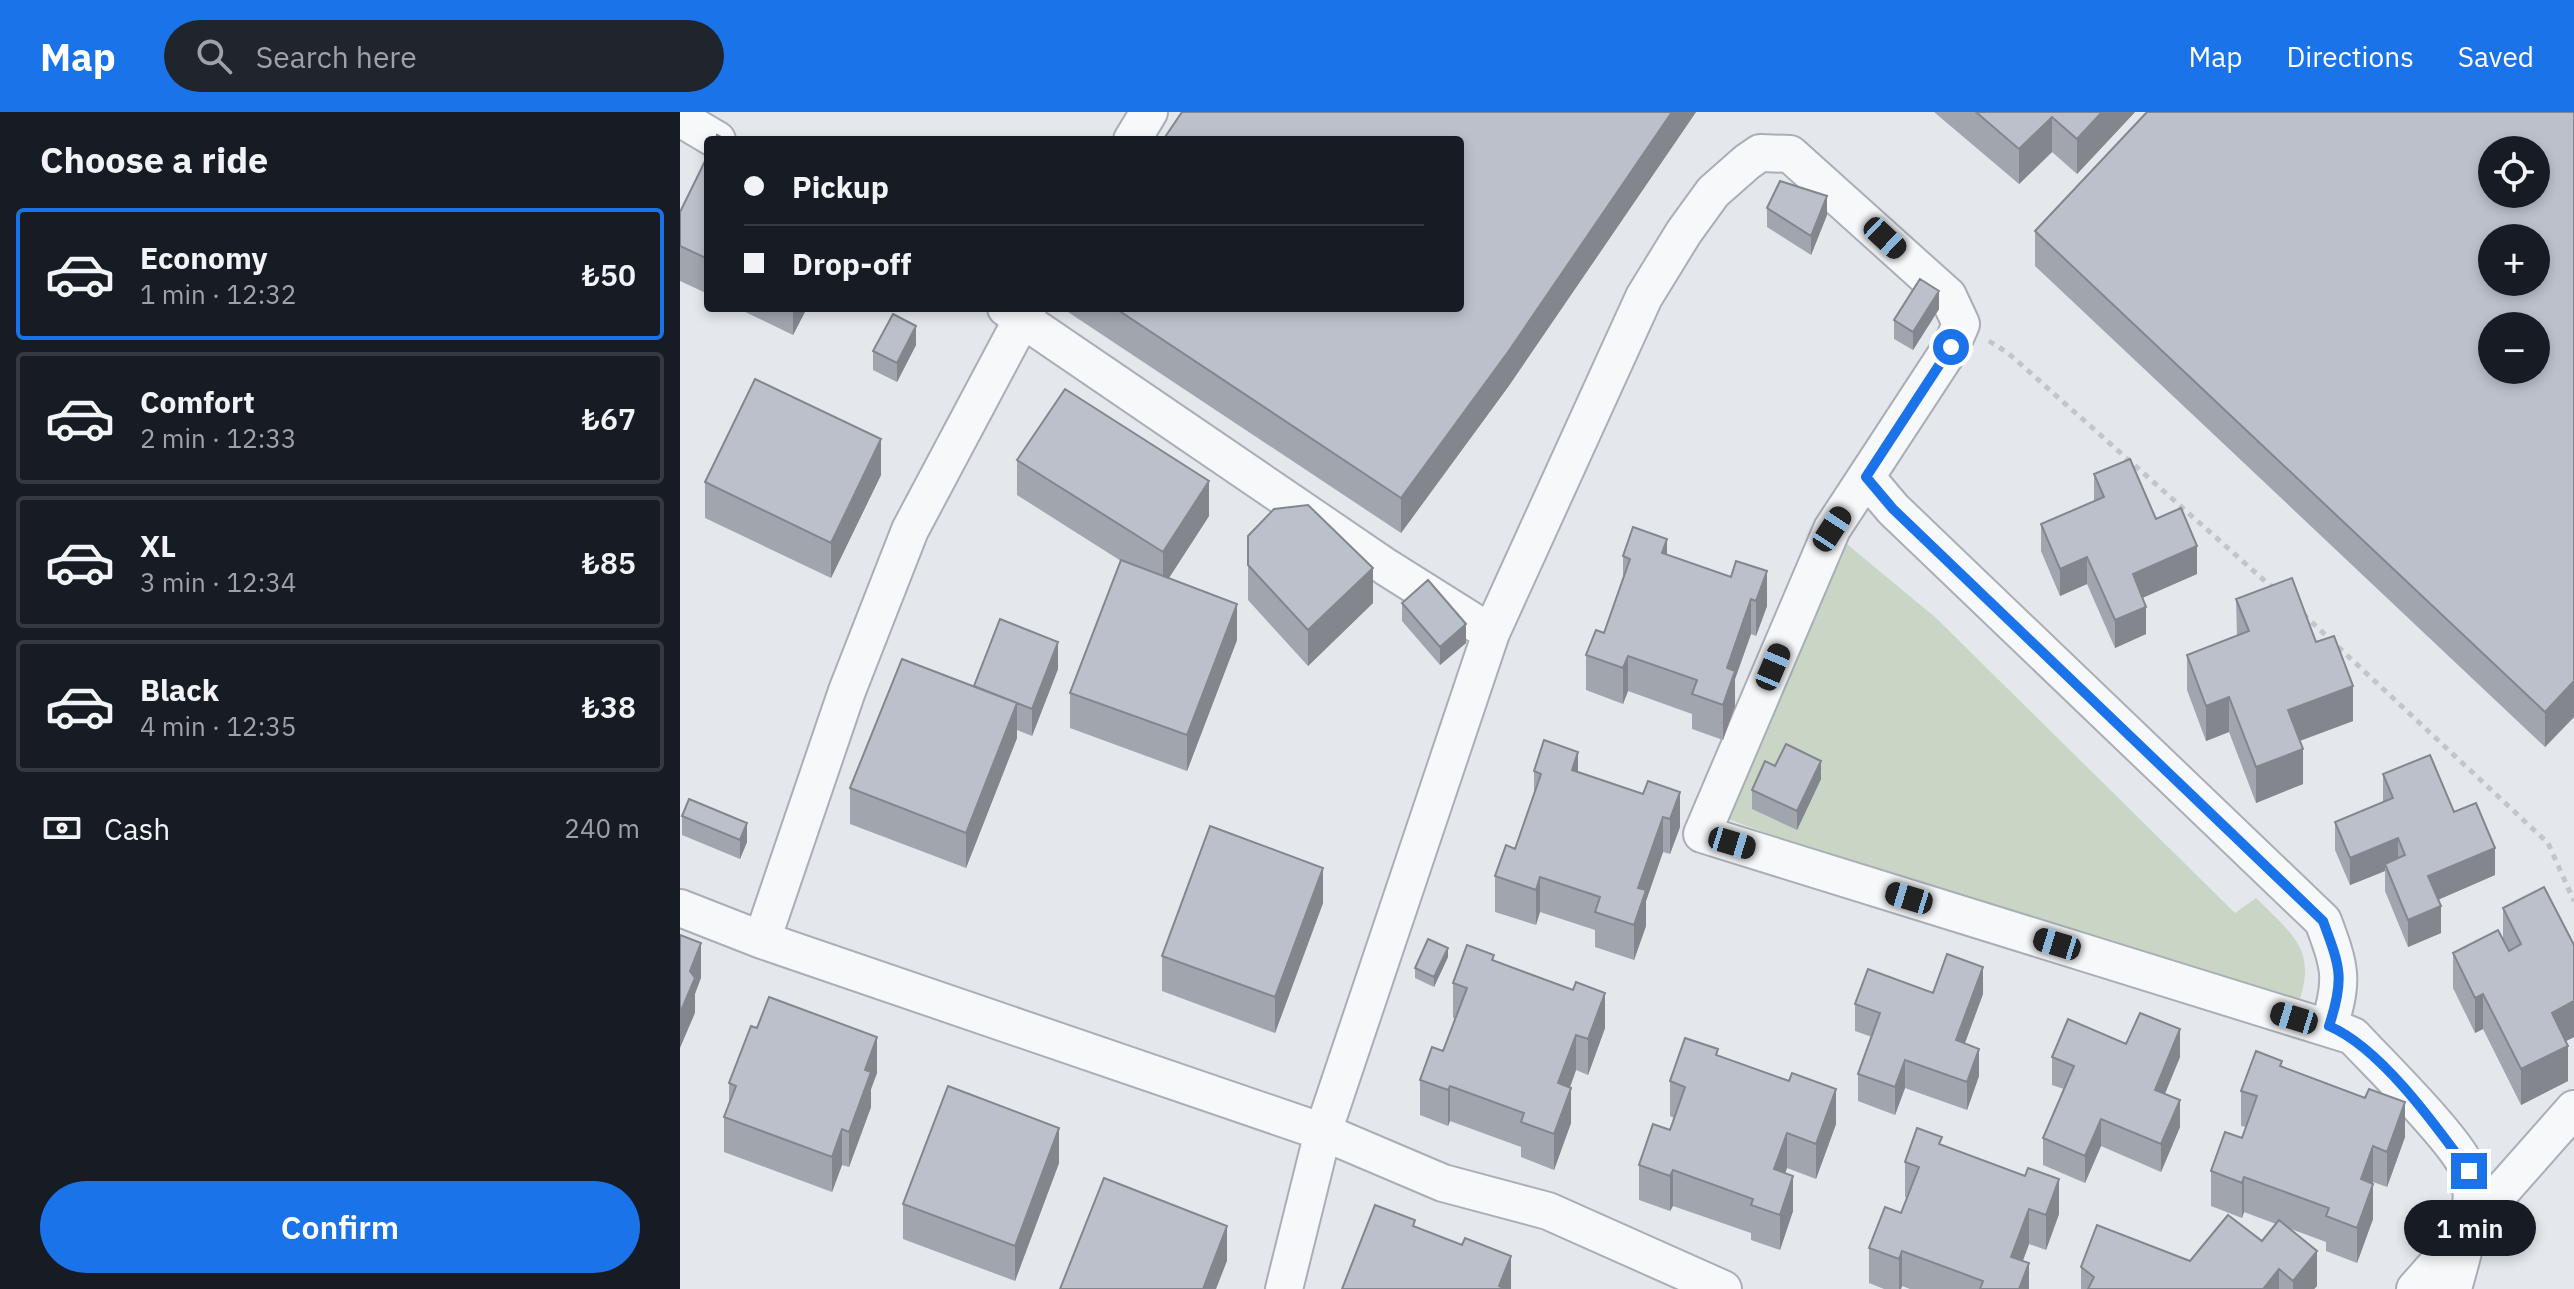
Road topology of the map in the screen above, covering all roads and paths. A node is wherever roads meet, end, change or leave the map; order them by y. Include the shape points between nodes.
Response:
1 (1149, 112) edge
2 (680, 118) edge
3 (710, 136) edge
4 (1134, 136) edge
5 (1019, 312) edge
6 (1020, 312) edge
7 (1961, 324) junction
8 (1866, 477) junction
9 (2276, 591) edge
10 (2300, 612) edge
11 (1491, 633) junction
12 (2574, 901) edge
13 (680, 908) edge
14 (762, 940) junction
15 (2353, 1036) junction
16 (2574, 1109) edge
17 (1323, 1132) junction
18 (2469, 1224) junction
19 (1284, 1289) edge
20 (1723, 1289) edge
21 (2415, 1289) edge
22 (2453, 1289) edge

1 - 4 street
2 - 3 street
5 - 14 street via 910,530 847,691
6 - 11 street via 1386,567
7 - 8 street
7 - 9 path via 2008,353
7 - 11 street via 1948,296 1833,190 1790,154 1760,153 1713,192 1644,297
8 - 15 street via 1893,509 2323,921 2341,990 2329,1026
8 - 15 street via 1832,529 1702,834
10 - 12 path via 2548,843
11 - 17 street
13 - 14 street
14 - 17 street
15 - 18 street via 2418,1104 2469,1171
16 - 18 street
17 - 19 street
17 - 20 street via 1443,1183 1548,1211
18 - 21 street
18 - 22 street

